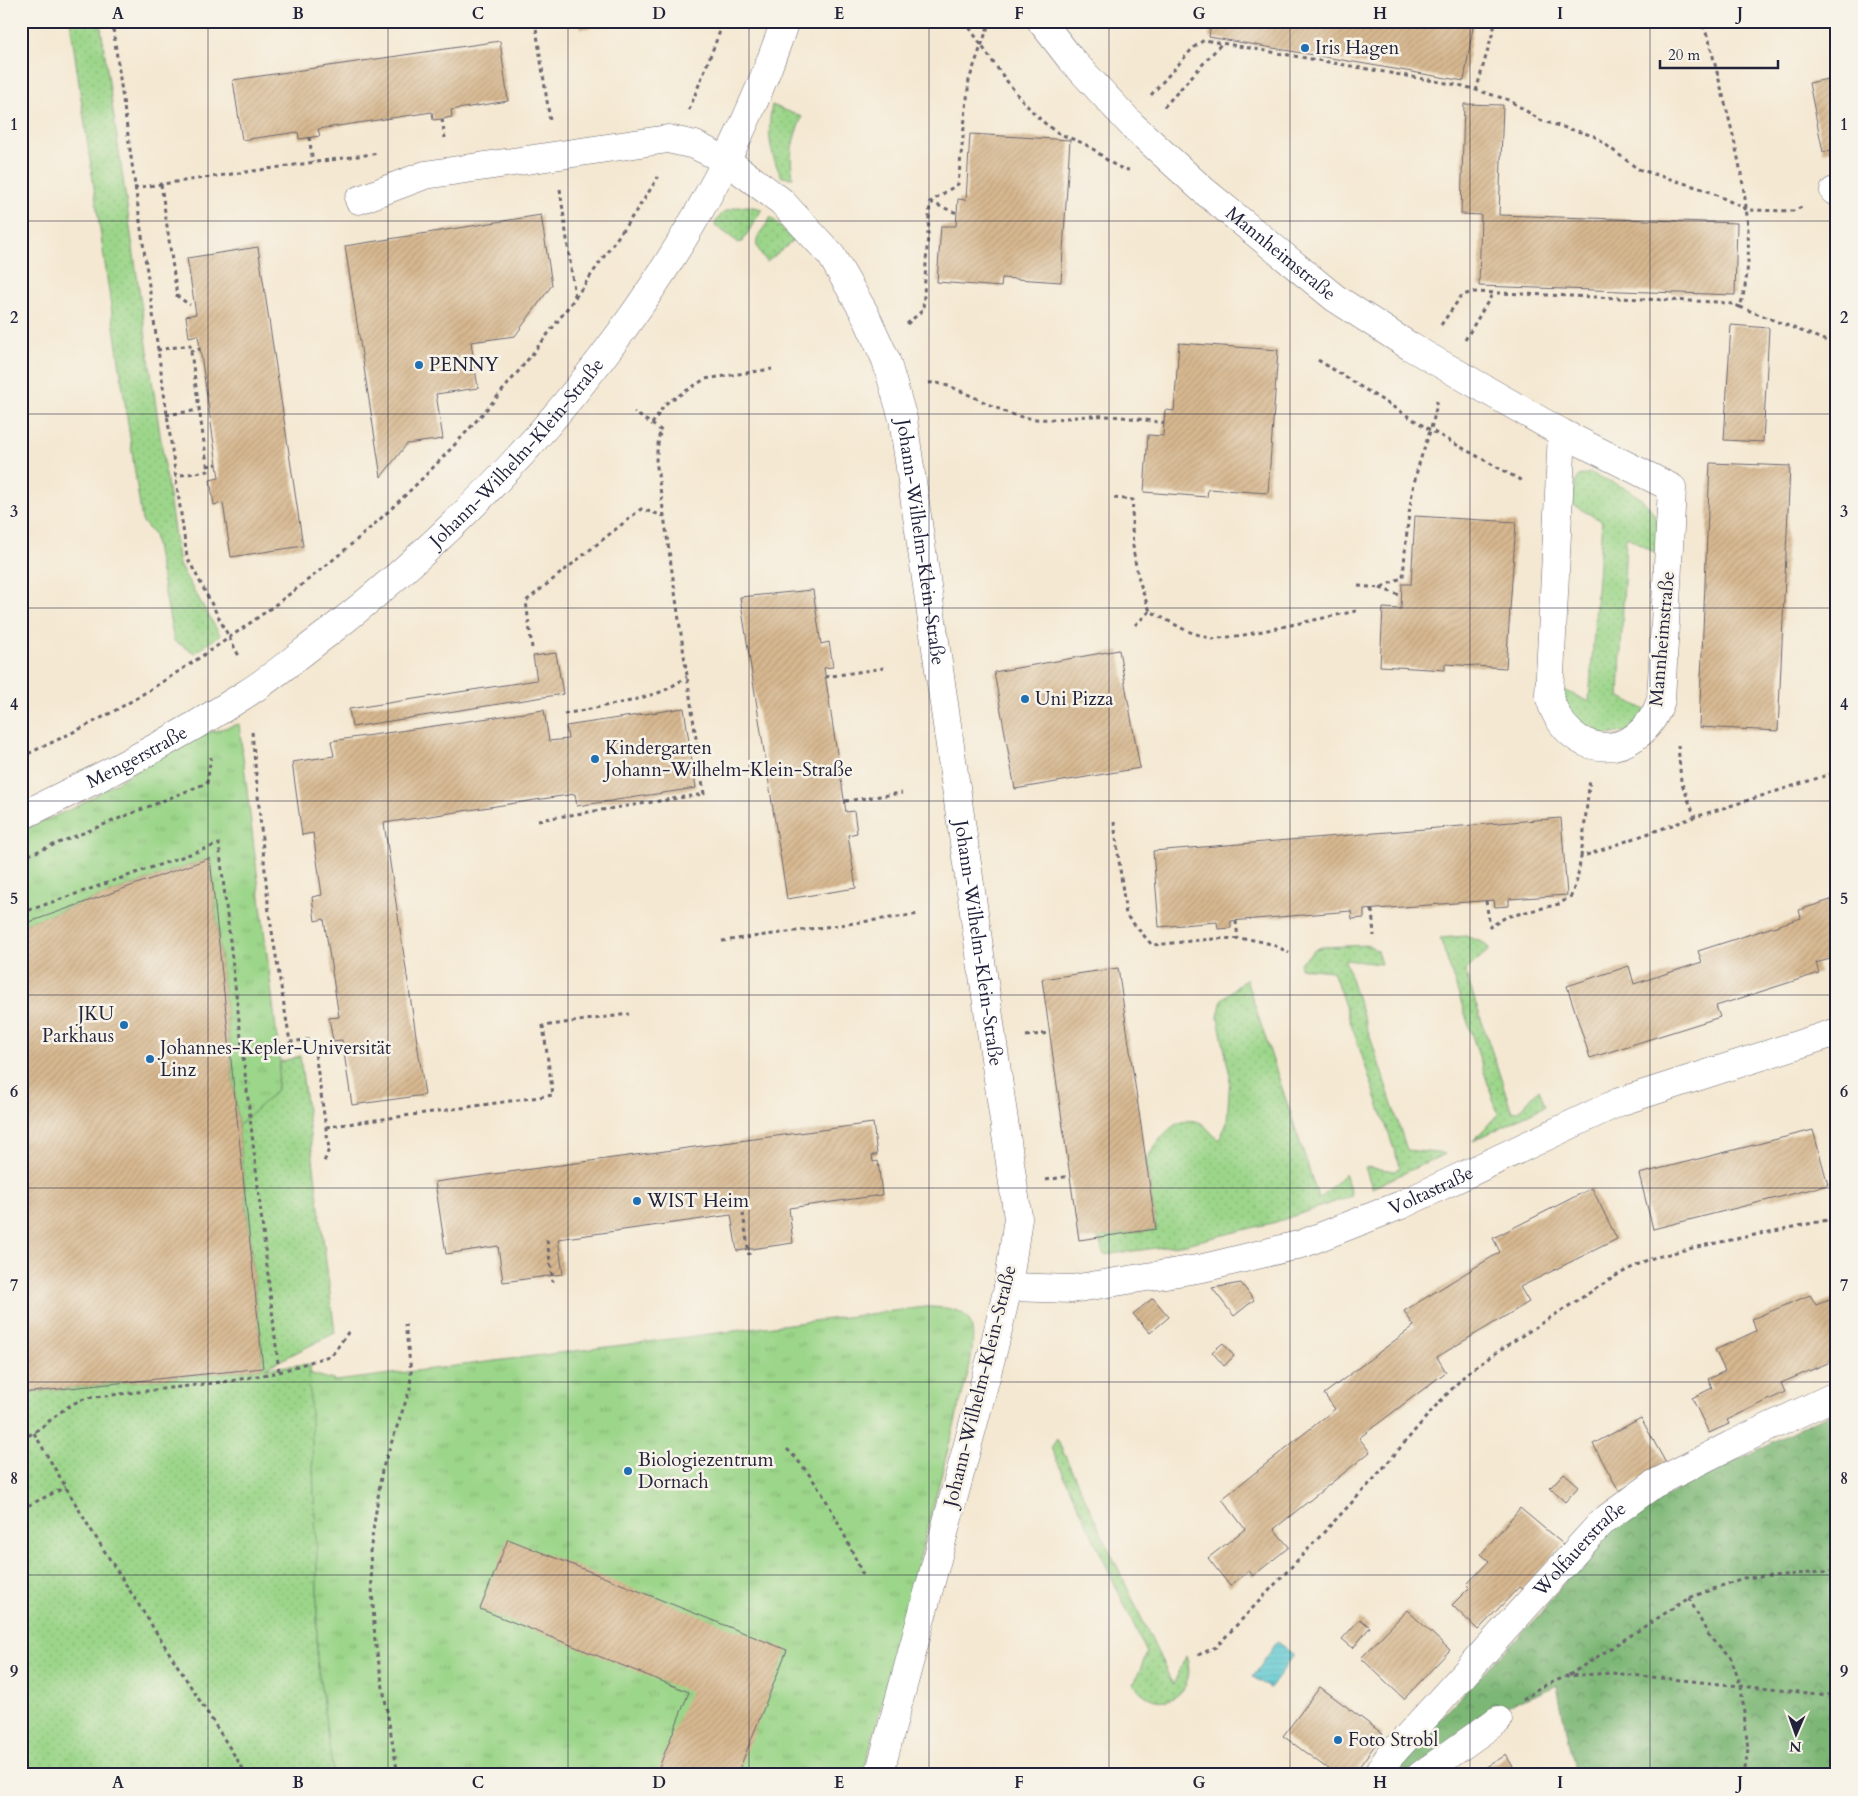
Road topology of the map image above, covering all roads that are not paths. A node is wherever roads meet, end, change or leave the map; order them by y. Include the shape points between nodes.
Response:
1 (785, 21) edge
2 (1041, 21) edge
3 (726, 161) junction
4 (359, 200) dead end
5 (1562, 433) junction
6 (248, 693) joint
7 (21, 816) edge
8 (1837, 1032) edge
9 (1008, 1287) junction
10 (1837, 1395) edge
11 (1498, 1720) road end
12 (879, 1775) edge
13 (1377, 1775) edge
14 (1421, 1775) edge

1 - 3 street, Johann-Wilhelm-Klein-Straße
2 - 5 street, Mannheimstraße via 1127,120 1202,190 1335,298
3 - 4 street, Johann-Wilhelm-Klein-Straße via 695,145 668,140 426,175
3 - 6 street, Johann-Wilhelm-Klein-Straße via 696,219 629,321 534,440 490,488 370,600
3 - 9 street, Johann-Wilhelm-Klein-Straße via 781,201 831,255 864,312 886,360 903,419 1018,1218
5 - 5 street, Mannheimstraße via 1672,488 1661,700 1655,717 1644,731 1629,741 1612,746 1594,745 1577,739 1563,727 1549,695
6 - 7 street, Mengerstraße via 91,783
8 - 9 street, Voltastraße via 1619,1102 1401,1205 1302,1244 1203,1268 1072,1289
9 - 12 street, Johann-Wilhelm-Klein-Straße
10 - 13 street, Wolfauerstraße via 1654,1484 1603,1522 1388,1758
11 - 14 street

